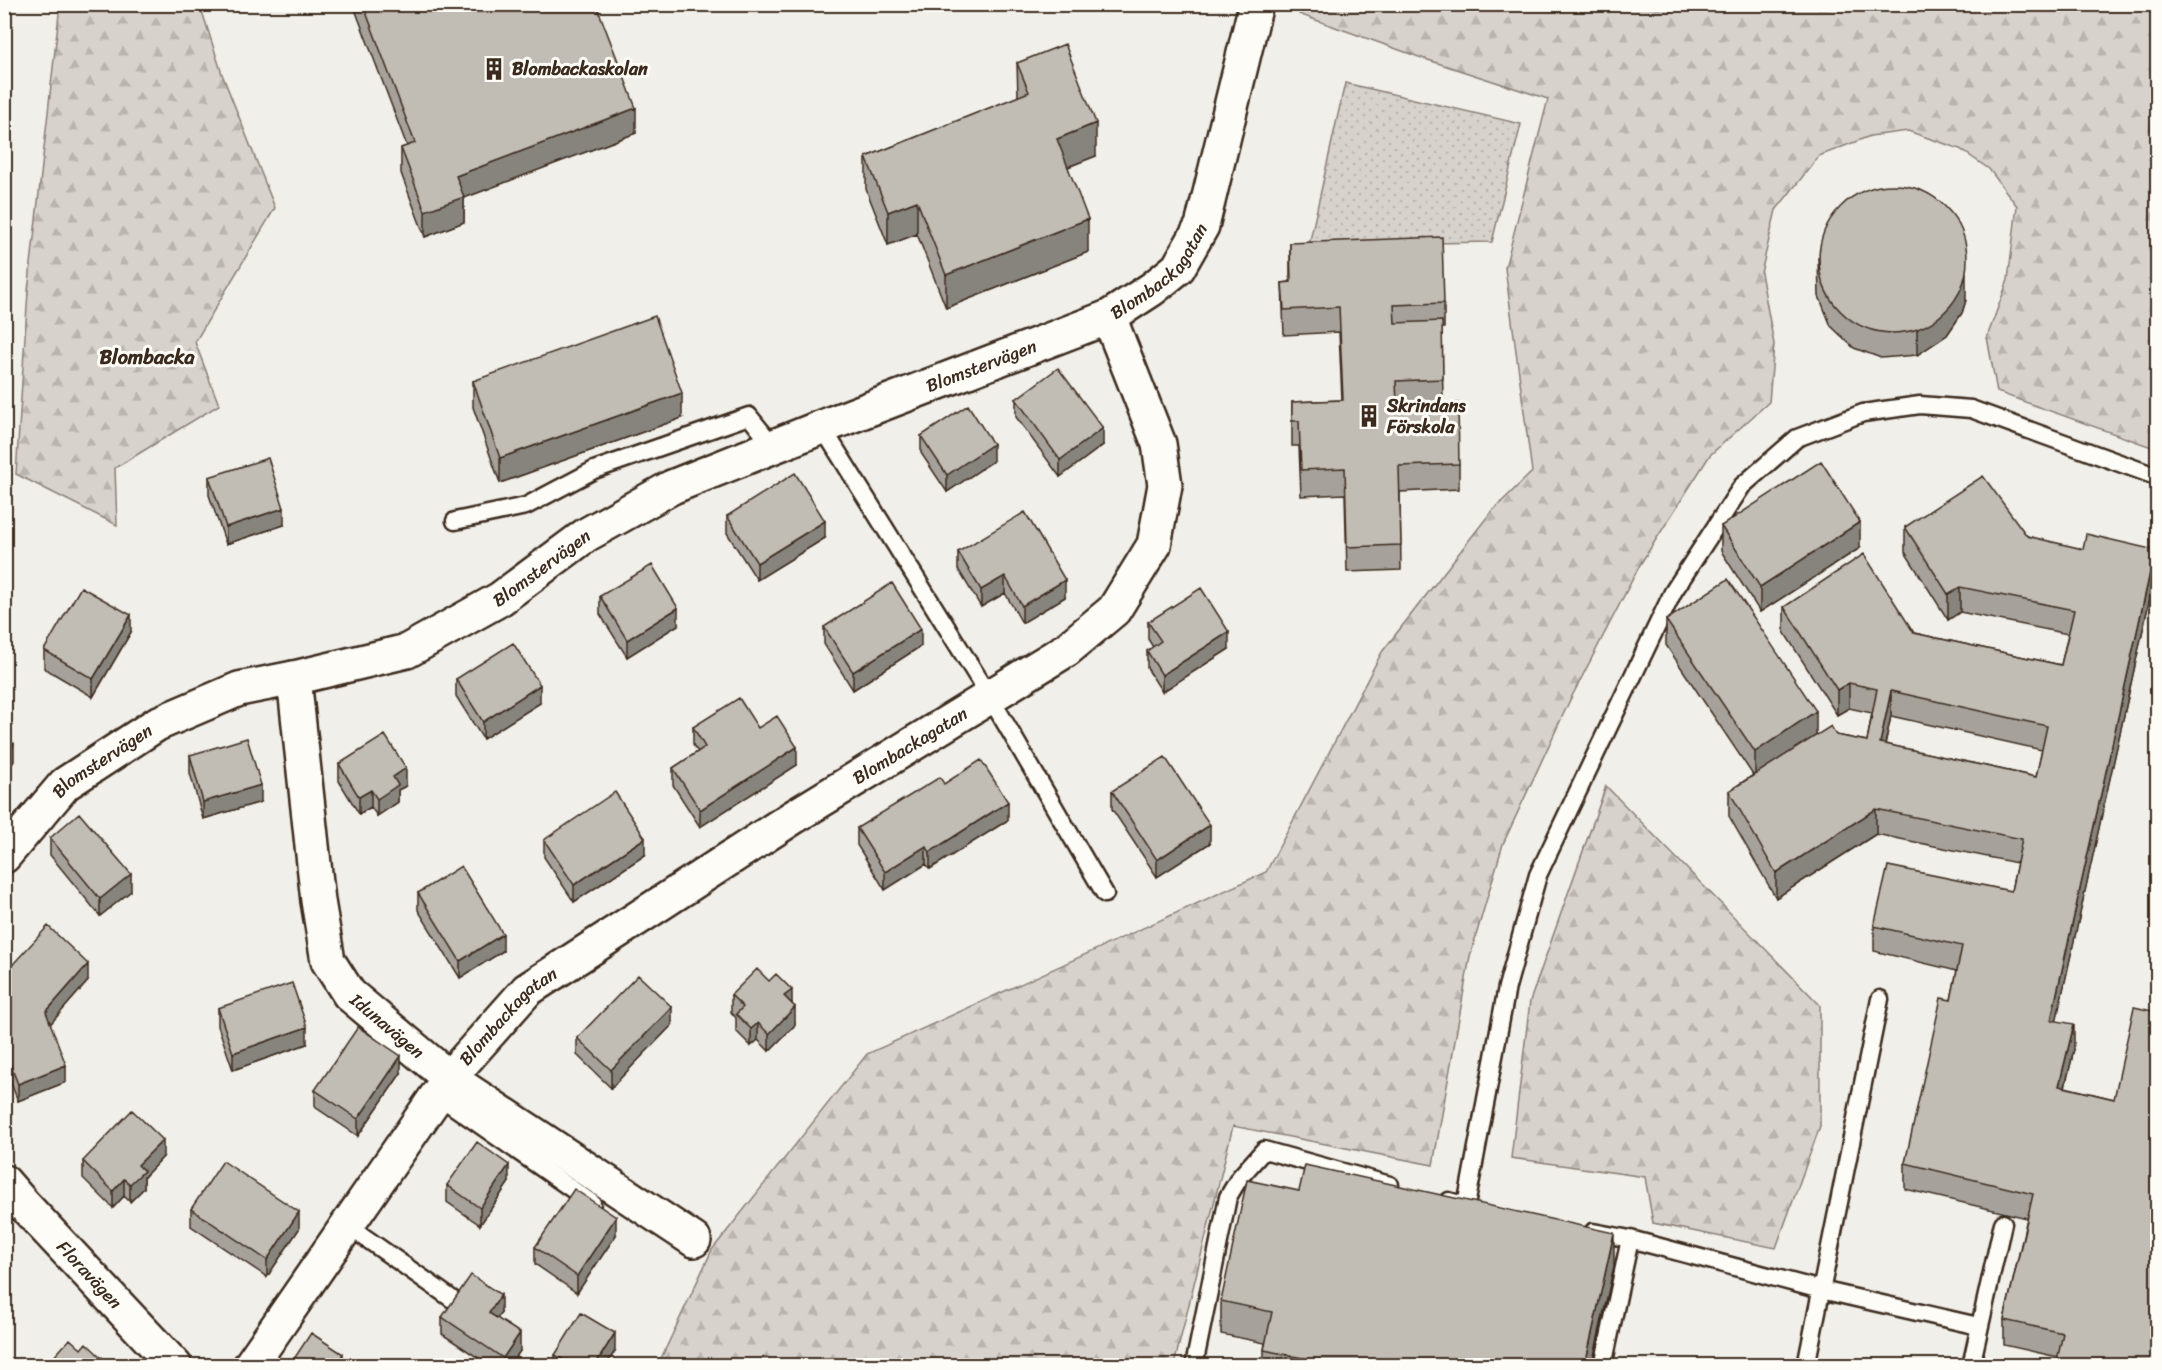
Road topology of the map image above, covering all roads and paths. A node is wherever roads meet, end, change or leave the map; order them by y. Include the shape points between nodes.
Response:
1 (1256, 4) edge
2 (1109, 317) junction
3 (822, 427) junction
4 (773, 446) junction
5 (2157, 477) edge
6 (455, 521) dead end
7 (294, 678) junction
8 (990, 697) junction
9 (4, 856) edge
10 (1105, 894) dead end
11 (1880, 999) dead end
12 (443, 1086) junction
13 (4, 1182) edge
14 (1410, 1190) edge
15 (1432, 1197) edge
16 (592, 1203) edge
17 (2003, 1223) dead end
18 (347, 1225) junction
19 (1572, 1227) edge
20 (1630, 1239) junction
21 (694, 1240) dead end
22 (1821, 1290) junction
23 (452, 1299) edge
24 (1978, 1326) junction
25 (175, 1365) edge
26 (250, 1365) edge
27 (1194, 1365) edge
28 (1603, 1365) edge
29 (1806, 1365) edge
30 (1971, 1365) edge

1 - 2 street, Blombackagatan via 1202,226 1178,268
2 - 3 street, Blomstervägen
2 - 8 street, Blombackagatan via 1159,444 1165,485 1154,545 1114,610 1066,651
3 - 4 street, Blomstervägen
3 - 8 lane
4 - 6 lane via 749,416 594,470 526,506
4 - 7 street, Blomstervägen via 672,487 586,535 500,599 406,651
5 - 15 lane via 1971,409 1920,405 1863,412 1797,438 1742,486 1673,592 1539,875 1507,987 1472,1207
7 - 9 street, Blomstervägen via 239,689 157,724 65,784
7 - 12 street, Idunavägen via 328,961 349,994
8 - 10 lane
8 - 12 street, Blombackagatan via 792,818 527,990
11 - 22 lane
12 - 16 lane
12 - 18 street, Blombackagatan
12 - 21 street, Idunavägen
13 - 25 street, Floravägen
14 - 27 lane via 1264,1150 1240,1176 1228,1197
17 - 24 lane
18 - 23 lane
18 - 26 street, Blombackagatan
19 - 20 lane
20 - 22 lane
20 - 28 lane
22 - 24 lane
22 - 29 lane
24 - 30 lane

